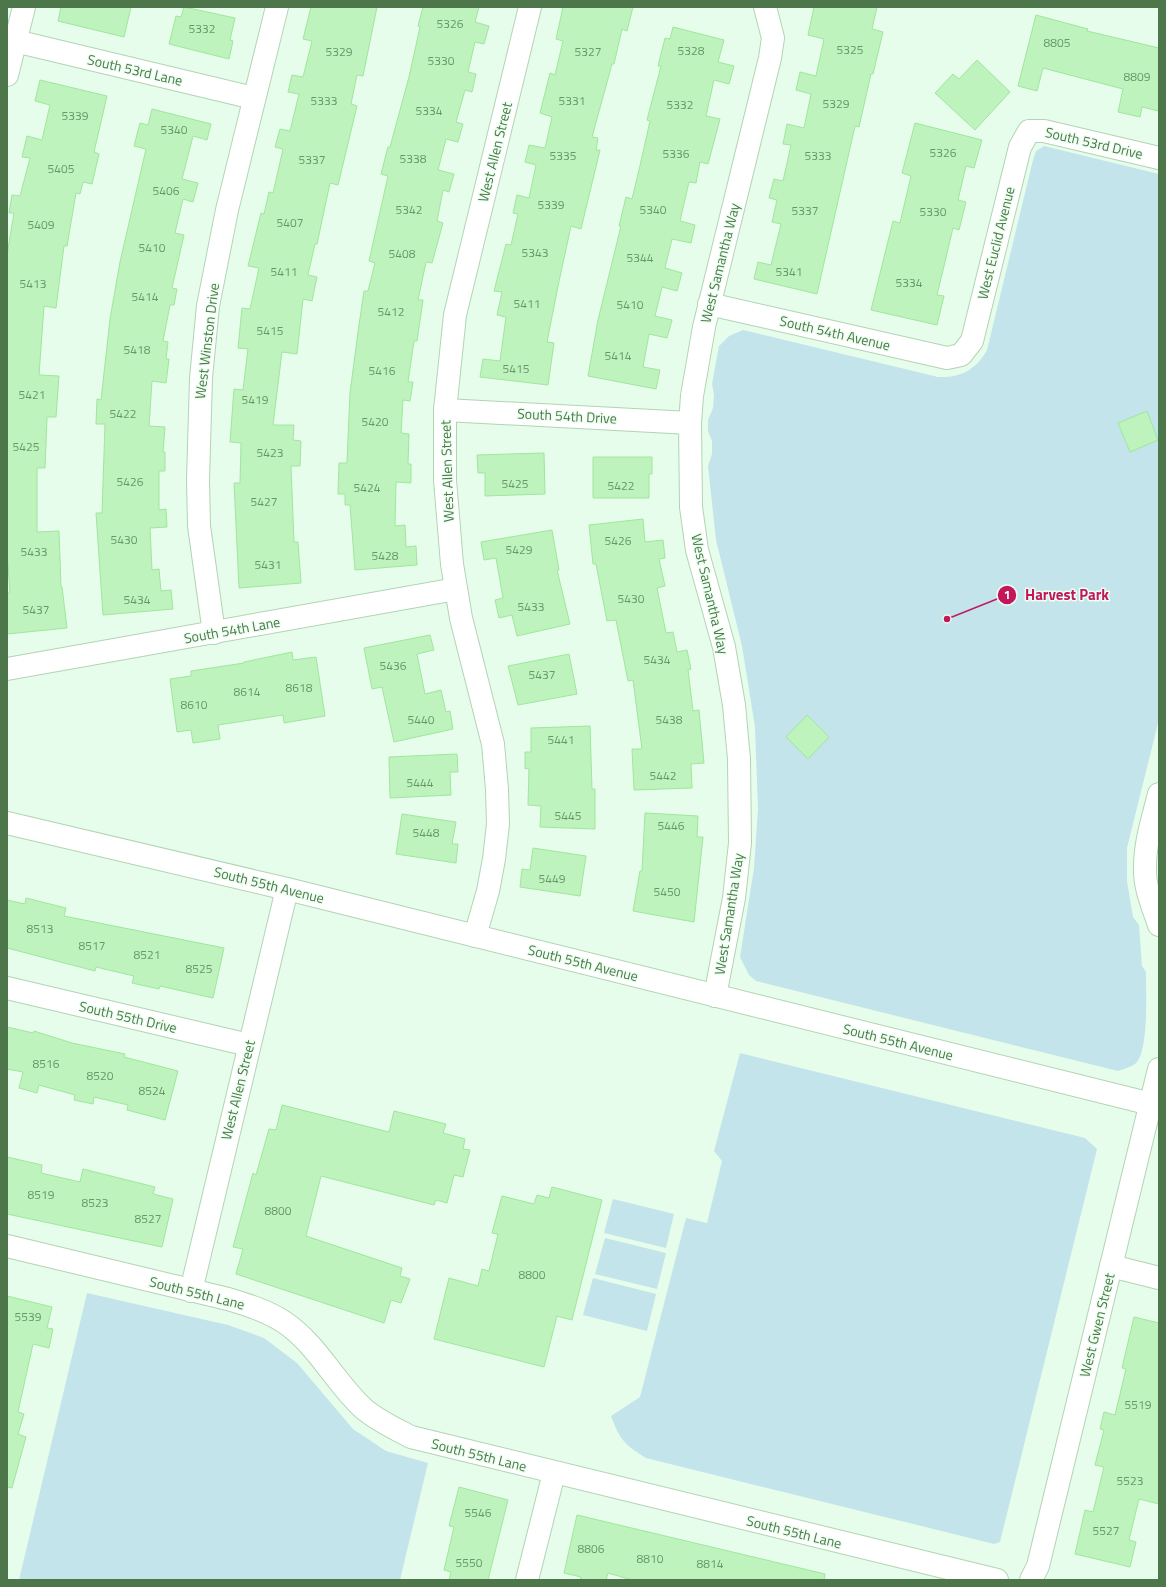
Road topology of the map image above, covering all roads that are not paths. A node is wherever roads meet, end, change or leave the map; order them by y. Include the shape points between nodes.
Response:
1 (24, 7) edge
2 (277, 7) edge
3 (530, 7) edge
4 (765, 7) edge
5 (15, 41) junction
6 (7, 75) edge
7 (254, 98) junction
8 (1029, 131) joint
9 (1159, 158) edge
10 (710, 304) junction
11 (961, 355) joint
12 (445, 410) junction
13 (690, 423) junction
14 (456, 589) junction
15 (214, 633) junction
16 (7, 669) edge
17 (1159, 794) edge
18 (7, 823) edge
19 (287, 889) junction
20 (1159, 925) edge
21 (475, 936) junction
22 (7, 988) edge
23 (715, 996) junction
24 (249, 1045) junction
25 (1159, 1069) edge
26 (1155, 1105) edge
27 (7, 1246) edge
28 (1111, 1266) junction
29 (1159, 1278) edge
30 (190, 1291) junction
31 (554, 1473) junction
32 (527, 1580) edge
33 (997, 1580) edge
34 (1031, 1580) edge

1 - 5 street
2 - 7 street, West Winston Drive
3 - 12 street, West Allen Street via 455,315
4 - 10 street, West Samantha Way via 773,38 770,58
5 - 6 street
5 - 7 street, South 53rd Lane
7 - 15 street, West Winston Drive via 227,210 208,306 201,378 198,425 199,526
8 - 9 street, South 53rd Drive via 1044,131
8 - 11 street, West Euclid Avenue via 1020,147 972,341
10 - 11 street, South 54th Avenue via 947,358
10 - 13 street, West Samantha Way via 697,362
12 - 13 street, South 54th Drive
12 - 14 street, West Allen Street via 447,517
13 - 23 street, West Samantha Way via 691,506 697,550 724,647 734,705 739,759 740,843 734,898
14 - 15 street, South 54th Lane
14 - 21 street, West Allen Street via 493,744 497,789 498,824 494,859
15 - 16 street, South 54th Lane
17 - 20 street via 1144,868 1148,892
18 - 19 street, South 55th Avenue
19 - 21 street, South 55th Avenue
19 - 24 street, West Allen Street
21 - 23 street, South 55th Avenue
22 - 24 street, South 55th Drive
23 - 26 street, South 55th Avenue
24 - 30 street, West Allen Street
25 - 26 street, West Gwen Street
26 - 28 street, West Gwen Street
27 - 30 street, South 55th Lane
28 - 29 street
28 - 34 street, West Gwen Street via 1038,1566
30 - 31 street, South 55th Lane via 259,1309 285,1323 311,1346 365,1410 411,1437
31 - 32 street
31 - 33 street, South 55th Lane

